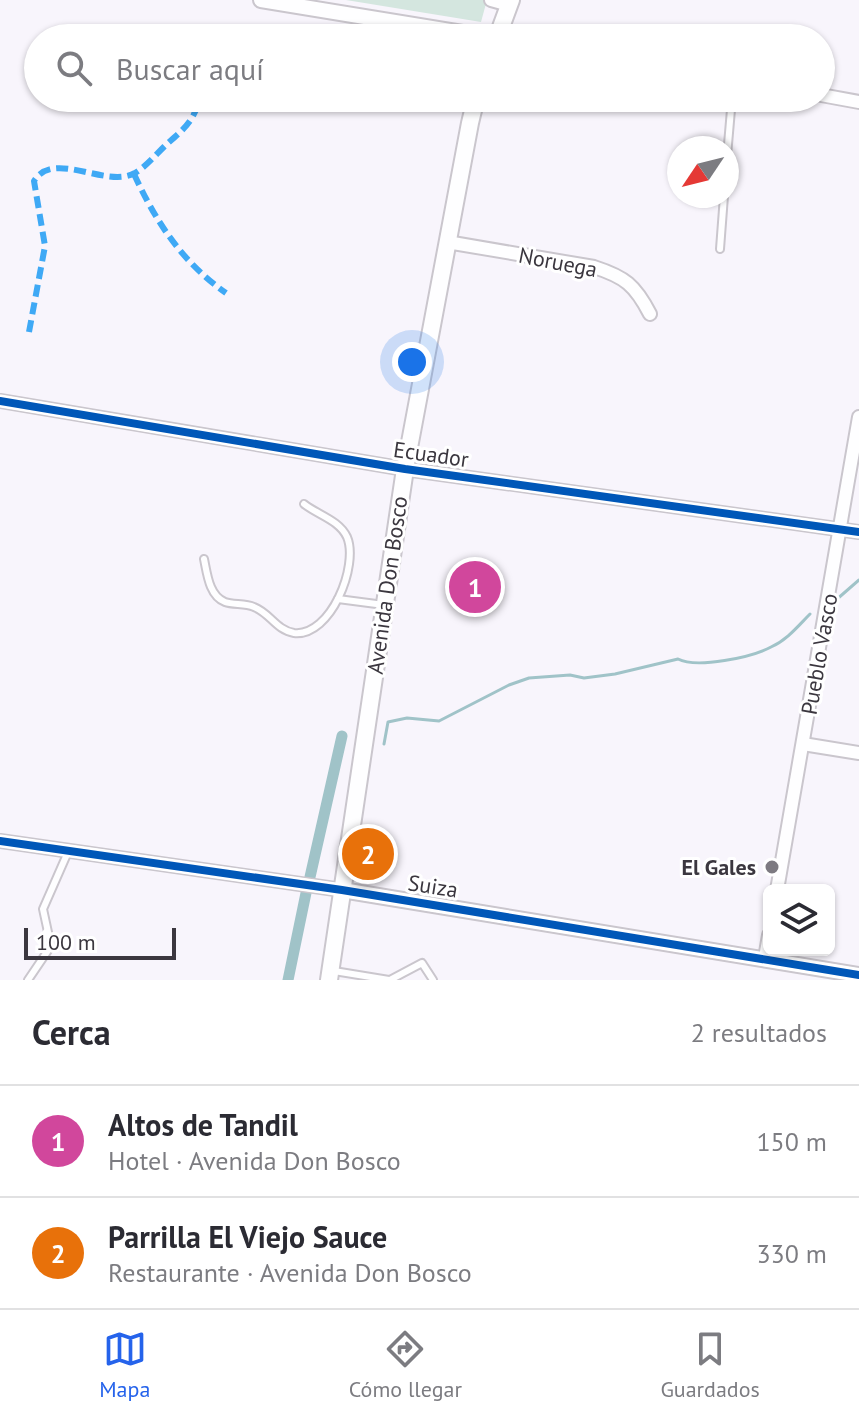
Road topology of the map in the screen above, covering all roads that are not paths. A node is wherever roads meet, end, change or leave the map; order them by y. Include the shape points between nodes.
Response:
1 (261, 0) edge
2 (491, 0) edge
3 (510, 2) edge
4 (409, 24) edge
5 (501, 24) edge
6 (835, 98) edge
7 (859, 102) edge
8 (473, 112) edge
9 (731, 112) edge
10 (729, 136) edge
11 (723, 208) edge
12 (447, 242) junction
13 (720, 249) dead end
14 (650, 314) dead end
15 (0, 401) edge
16 (859, 417) edge
17 (405, 469) junction
18 (304, 504) dead end
19 (840, 529) junction
20 (859, 532) edge
21 (204, 559) dead end
22 (338, 599) junction
23 (384, 605) junction
24 (803, 744) junction
25 (859, 753) edge
26 (0, 841) edge
27 (68, 852) junction
28 (778, 884) edge
29 (342, 890) junction
30 (765, 958) joint
31 (330, 975) edge
32 (859, 975) edge
33 (28, 980) edge
34 (389, 980) edge
35 (433, 980) edge

1 - 4 street
2 - 3 street
3 - 5 main road
6 - 7 street
8 - 12 main road, Avenida Don Bosco
9 - 10 lane
11 - 13 lane
12 - 14 street, Noruega via 613,273 640,294
12 - 17 main road, Avenida Don Bosco
15 - 17 street, Ecuador
16 - 19 street, Pueblo Vasco
17 - 19 street, Ecuador
17 - 23 main road, Avenida Don Bosco
18 - 22 lane via 341,527 347,538 348,562
19 - 20 street, Ecuador
19 - 24 street, Pueblo Vasco
21 - 22 lane via 219,599 263,610 291,632 303,633 322,623
22 - 23 lane
23 - 29 main road, Avenida Don Bosco
24 - 25 street
24 - 28 street, Pueblo Vasco
26 - 27 street, Suiza
27 - 29 street, Suiza
27 - 33 lane via 43,909 51,946
29 - 30 street, Suiza
29 - 31 main road, Avenida Don Bosco
30 - 32 street, Suiza
31 - 34 lane
34 - 35 lane via 422,963

